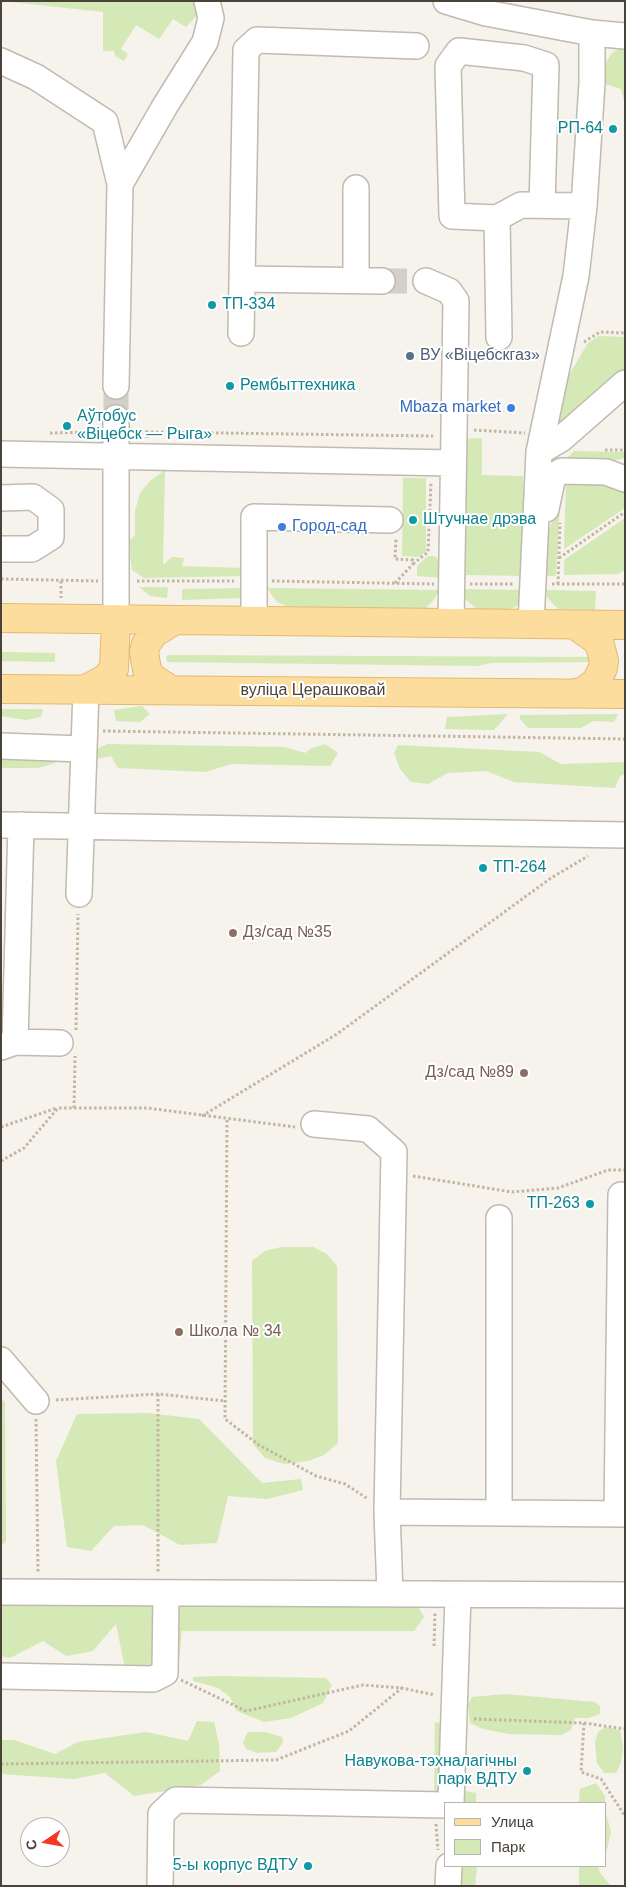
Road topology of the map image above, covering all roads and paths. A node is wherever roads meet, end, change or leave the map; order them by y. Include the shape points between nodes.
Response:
1 (208, 1) edge
2 (446, 1) edge
3 (592, 33) junction
4 (625, 36) edge
5 (416, 46) dead end
6 (1, 61) edge
7 (120, 184) junction
8 (356, 188) dead end
9 (542, 205) junction
10 (584, 206) junction
11 (497, 218) junction
12 (242, 279) junction
13 (356, 280) junction
14 (382, 281) tunnel mouth
15 (426, 281) tunnel mouth
16 (600, 332) dead end
17 (240, 333) dead end
18 (625, 333) edge
19 (499, 337) dead end
20 (625, 383) edge
21 (116, 386) tunnel mouth
22 (473, 430) dead end
23 (147, 432) junction
24 (49, 433) dead end
25 (115, 435) junction
26 (433, 436) dead end
27 (534, 442) junction
28 (1, 454) edge
29 (146, 457) junction
30 (451, 463) junction
31 (618, 472) edge
32 (432, 479) dead end
33 (1, 498) edge
34 (625, 512) edge
35 (390, 520) joint
36 (534, 528) junction
37 (1, 549) edge
38 (558, 558) dead end
39 (413, 564) junction
40 (1, 579) edge
41 (61, 581) junction
42 (99, 581) dead end
43 (137, 581) dead end
44 (255, 581) junction
45 (395, 584) junction
46 (452, 584) junction
47 (533, 584) junction
48 (625, 586) edge
49 (61, 599) dead end
50 (1, 618) edge
51 (116, 619) junction
52 (175, 620) junction
53 (254, 621) junction
54 (450, 623) junction
55 (531, 624) junction
56 (574, 625) junction
57 (625, 625) edge
58 (625, 637) edge
59 (625, 686) edge
60 (1, 689) edge
61 (85, 690) junction
62 (142, 690) junction
63 (171, 690) junction
64 (576, 693) junction
65 (625, 694) edge
66 (625, 739) edge
67 (83, 740) junction
68 (1, 746) edge
69 (11, 825) edge
70 (81, 826) junction
71 (625, 835) edge
72 (591, 854) dead end
73 (79, 894) joint
74 (70, 1043) junction
75 (8, 1045) edge
76 (58, 1108) junction
77 (74, 1108) junction
78 (202, 1116) junction
79 (227, 1120) junction
80 (306, 1126) joint
81 (1, 1127) edge
82 (1, 1162) edge
83 (625, 1170) edge
84 (405, 1175) dead end
85 (621, 1195) dead end
86 (499, 1218) dead end
87 (1, 1360) edge
88 (158, 1394) junction
89 (36, 1401) joint
90 (225, 1401) junction
91 (36, 1430) dead end
92 (387, 1512) junction
93 (499, 1513) junction
94 (621, 1514) edge
95 (38, 1591) junction
96 (1, 1592) edge
97 (390, 1593) junction
98 (162, 1594) junction
99 (458, 1595) junction
100 (625, 1595) edge
101 (165, 1673) junction
102 (1, 1676) edge
103 (402, 1688) junction
104 (454, 1709) junction
105 (584, 1723) junction
106 (625, 1729) edge
107 (1, 1764) edge
108 (451, 1802) edge
109 (444, 1805) edge
110 (625, 1816) edge
111 (448, 1867) edge
112 (160, 1886) edge
113 (448, 1886) edge

1 - 7 lane via 211,18 204,42
2 - 3 lane via 486,13
3 - 4 lane
3 - 10 lane
5 - 12 lane via 257,40 246,50
6 - 7 lane via 36,77 105,122
7 - 21 lane
8 - 13 lane
9 - 10 lane
9 - 11 lane via 521,204
9 - 11 lane via 546,65 524,58 459,51 448,66 452,216
10 - 27 lane via 576,276
11 - 19 lane
12 - 13 lane
12 - 17 lane
13 - 14 lane
15 - 30 lane via 449,291 456,301
16 - 18 path
20 - 27 lane via 561,439
22 - 27 path
23 - 25 path
23 - 26 path
23 - 29 path
24 - 25 path
25 - 28 lane
25 - 29 lane
25 - 51 lane
27 - 36 lane
29 - 30 lane
30 - 46 lane
31 - 36 lane via 562,471 553,476 545,514
32 - 39 path via 428,552
33 - 37 lane via 33,497 51,510 50,538 32,549
34 - 38 path
35 - 39 path via 397,527 395,559 413,560
35 - 44 lane via 254,516
36 - 47 lane
39 - 45 path
40 - 41 path
41 - 42 path
41 - 49 path
43 - 44 path
44 - 45 path
44 - 53 lane
45 - 46 path
46 - 47 path
46 - 54 lane
47 - 48 path
47 - 55 lane
50 - 51 main road
51 - 52 main road
51 - 61 main road via 114,669 105,679
51 - 62 main road via 127,674
52 - 53 main road
52 - 63 main road via 154,633 144,652 151,677
53 - 54 main road
54 - 55 main road
55 - 56 main road
56 - 57 main road
56 - 64 main road via 600,645 604,661 596,682
58 - 59 main road via 617,646 613,662 614,671
60 - 61 main road, вуліца Церашковай
61 - 62 main road, вуліца Церашковай
61 - 67 lane
62 - 63 main road, вуліца Церашковай
63 - 64 main road, вуліца Церашковай
64 - 65 main road, вуліца Церашковай
66 - 67 path
67 - 68 lane
67 - 70 lane
69 - 70 lane
69 - 75 lane
70 - 71 lane
70 - 73 lane
72 - 78 path via 551,878 337,1034
73 - 74 path
74 - 75 lane
74 - 77 path
76 - 77 path
76 - 81 path
76 - 82 path via 24,1148
77 - 78 path via 147,1108
78 - 79 path
79 - 80 path
79 - 90 path
80 - 92 lane via 368,1128 394,1152
83 - 84 path via 608,1170 558,1188 512,1192
85 - 94 lane
86 - 93 lane
87 - 89 lane
88 - 89 path
88 - 90 path
88 - 98 path
90 - 92 path via 225,1419 259,1445 316,1476 345,1484
91 - 95 path
92 - 93 lane
92 - 97 lane
93 - 94 lane
95 - 96 lane
95 - 98 lane
97 - 98 lane
97 - 99 lane
98 - 101 lane
99 - 100 lane
99 - 104 lane
101 - 102 lane via 153,1679
101 - 103 path via 246,1711 363,1685
103 - 104 path
103 - 107 path via 349,1731 276,1760
104 - 105 path
104 - 108 lane
105 - 106 path
105 - 110 path via 581,1772 601,1779
109 - 112 lane via 176,1800 161,1814
111 - 113 lane

